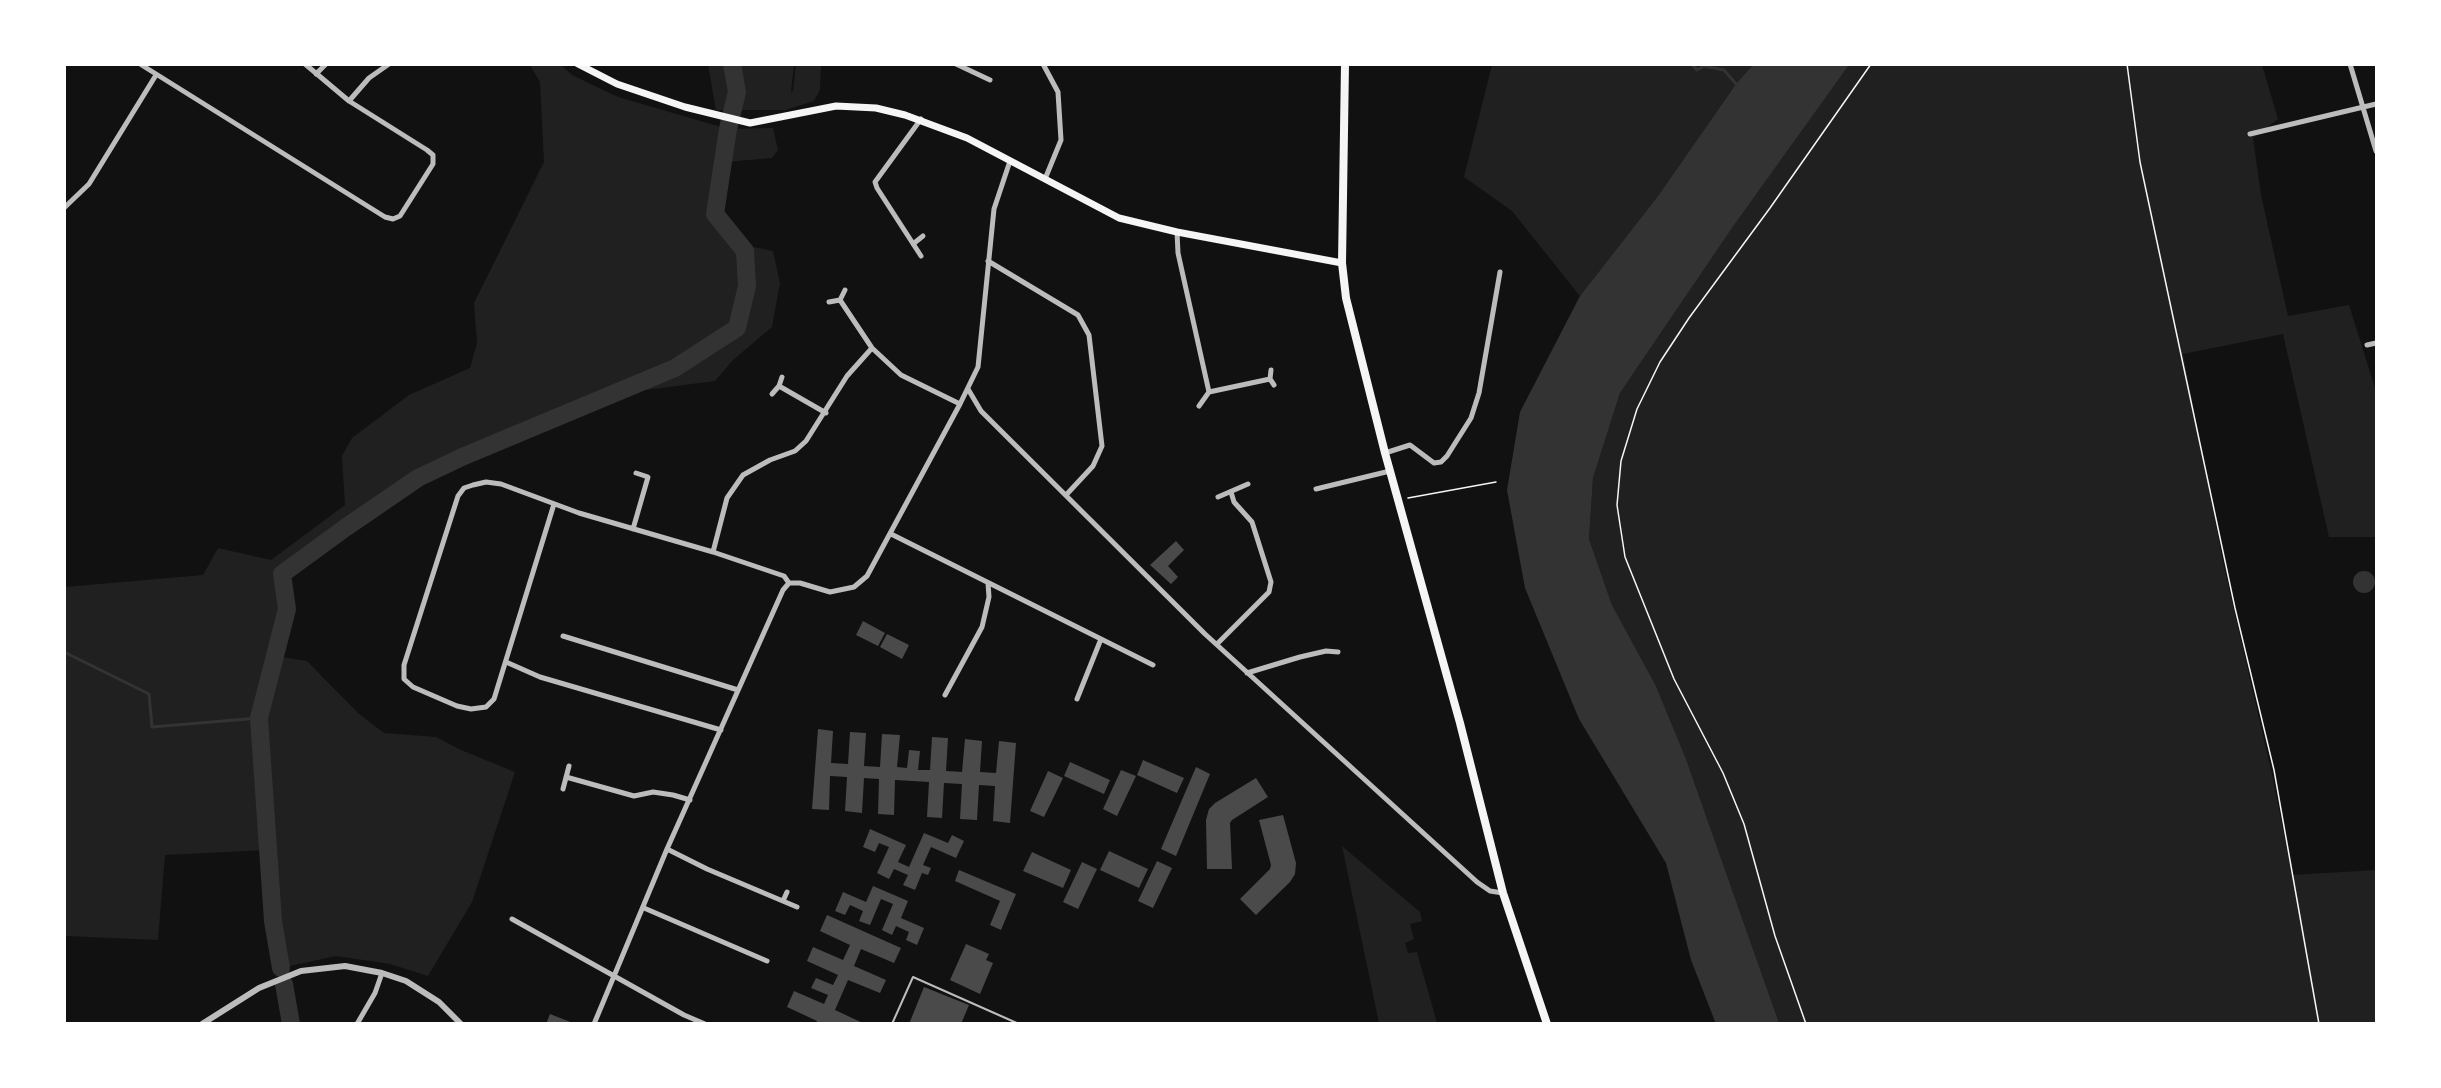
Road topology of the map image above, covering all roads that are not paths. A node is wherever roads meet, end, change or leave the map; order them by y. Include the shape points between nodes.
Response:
1 (140, 64) edge
2 (305, 64) edge
3 (326, 64) edge
4 (389, 64) edge
5 (579, 64) edge
6 (956, 64) edge
7 (1043, 64) edge
8 (1345, 64) edge
9 (2350, 64) edge
10 (316, 74) junction
11 (156, 75) junction
12 (990, 80) dead end
13 (349, 101) junction
14 (2376, 104) edge
15 (2361, 106) junction
16 (921, 119) junction
17 (2250, 134) dead end
18 (2376, 151) edge
19 (1010, 161) junction
20 (1045, 179) junction
21 (64, 208) edge
22 (1177, 232) junction
23 (923, 236) dead end
24 (913, 244) junction
25 (921, 256) dead end
26 (988, 261) junction
27 (1342, 263) junction
28 (1500, 272) dead end
29 (845, 290) dead end
30 (840, 300) junction
31 (829, 302) dead end
32 (2376, 343) edge
33 (2367, 345) dead end
34 (872, 348) junction
35 (1271, 370) dead end
36 (782, 377) dead end
37 (1270, 379) junction
38 (779, 386) junction
39 (1274, 386) dead end
40 (968, 389) junction
41 (1209, 392) junction
42 (772, 394) dead end
43 (960, 404) junction
44 (1199, 406) dead end
45 (826, 413) junction
46 (1385, 453) junction
47 (1390, 471) junction
48 (636, 473) dead end
49 (1248, 484) dead end
50 (1316, 489) dead end
51 (1231, 492) junction
52 (1066, 494) junction
53 (1218, 497) dead end
54 (554, 504) junction
55 (633, 528) junction
56 (891, 534) junction
57 (713, 552) junction
58 (789, 583) junction
59 (988, 583) junction
60 (563, 636) dead end
61 (1101, 639) junction
62 (1217, 644) junction
63 (1338, 652) dead end
64 (506, 662) junction
65 (1152, 665) dead end
66 (1247, 673) junction
67 (738, 690) junction
68 (945, 695) dead end
69 (1077, 699) dead end
70 (721, 730) junction
71 (569, 766) dead end
72 (566, 777) junction
73 (563, 789) dead end
74 (690, 800) junction
75 (667, 849) junction
76 (787, 892) dead end
77 (1503, 893) junction
78 (783, 901) junction
79 (797, 907) dead end
80 (644, 908) junction
81 (512, 919) dead end
82 (767, 961) dead end
83 (382, 973) junction
84 (614, 975) junction
85 (684, 1014) junction
86 (202, 1023) edge
87 (357, 1023) edge
88 (461, 1023) edge
89 (594, 1023) edge
90 (681, 1023) edge
91 (705, 1023) edge
92 (892, 1023) edge
93 (1019, 1023) edge
94 (1547, 1023) edge

1 - 11 street
2 - 10 street
3 - 10 street
4 - 13 street via 369,78
5 - 16 main road via 617,84 750,123 836,106 876,108
6 - 12 street
7 - 20 street via 1058,92 1061,140
8 - 27 main road
9 - 15 street
10 - 13 street
11 - 13 street via 385,218 393,219 400,216 428,172 433,156
11 - 21 street via 89,184
14 - 15 street
15 - 17 street
15 - 18 street
16 - 19 main road
16 - 24 street via 875,182
19 - 20 main road
19 - 26 street via 994,209
20 - 22 main road via 1119,218
22 - 27 main road
22 - 41 street via 1178,253
23 - 24 street
24 - 25 street
26 - 40 street via 981,350
26 - 52 street via 1078,315 1089,335 1102,446 1093,466
27 - 46 main road via 1346,298
28 - 46 street via 1479,393 1471,418 1447,456 1434,463 1410,445
29 - 30 street
30 - 31 street
30 - 34 street
32 - 33 street
34 - 43 street via 901,375
34 - 45 street via 847,376
35 - 37 street
36 - 38 street
37 - 39 street
37 - 41 street
38 - 42 street
38 - 45 street
40 - 43 street
40 - 52 street via 981,411
41 - 44 street
43 - 56 street
45 - 57 street via 795,451 743,475 727,498
46 - 47 main road
47 - 50 street
47 - 77 main road
48 - 55 street via 648,477
49 - 51 street
51 - 53 street
51 - 62 street via 1234,502 1255,528 1271,582 1269,592
52 - 62 street
54 - 55 street
54 - 64 street
54 - 64 street via 501,484 486,482 464,488 458,496 404,665 404,679 456,706 486,707 494,699
55 - 57 street
56 - 58 street via 873,568 855,587 830,592
56 - 59 street
57 - 58 street via 784,576
58 - 67 street
59 - 61 street
59 - 68 street via 982,627
60 - 67 street
61 - 65 street
61 - 69 street
62 - 66 street
63 - 66 street via 1300,657
64 - 70 street via 540,677
66 - 77 street via 1477,882 1490,891
67 - 70 street
70 - 74 street
71 - 72 street
72 - 73 street
72 - 74 street via 634,796 653,792
74 - 75 street
75 - 78 street
75 - 80 street
76 - 78 street
77 - 94 main road
78 - 79 street
80 - 82 street
80 - 84 street
81 - 84 street
83 - 86 street via 345,966 301,972 259,988
83 - 87 street
83 - 88 street via 406,981 439,1002
84 - 85 street
84 - 89 street
85 - 90 street
85 - 91 street
92 - 93 lane via 913,977

